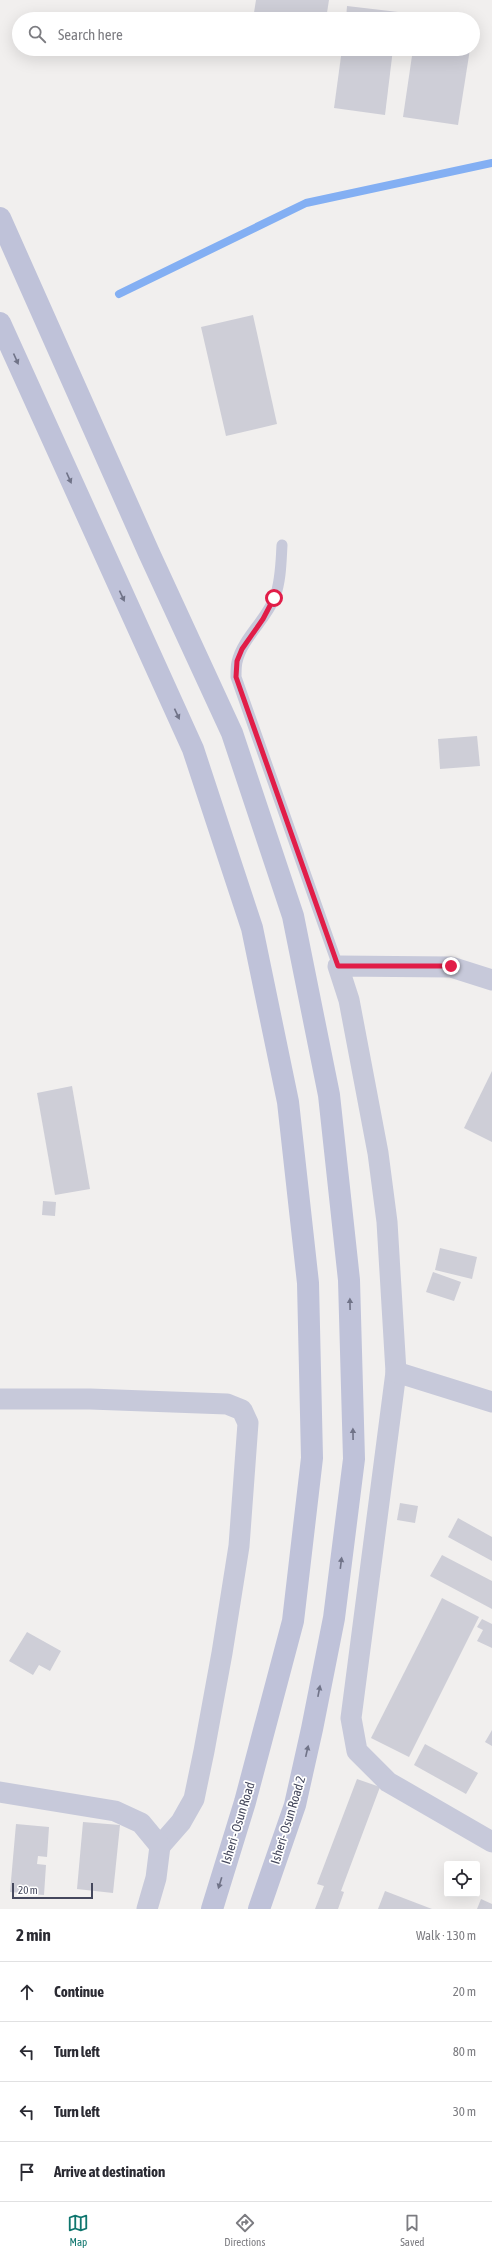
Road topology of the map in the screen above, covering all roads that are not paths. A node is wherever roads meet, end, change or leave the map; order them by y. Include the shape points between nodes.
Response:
1 (0, 218) edge
2 (0, 323) edge
3 (282, 544) dead end
4 (338, 966) junction
5 (492, 980) edge
6 (396, 1372) junction
7 (0, 1399) edge
8 (492, 1402) edge
9 (0, 1792) edge
10 (492, 1842) edge
11 (160, 1846) junction
12 (147, 1909) edge
13 (212, 1909) edge
14 (259, 1909) edge

14 -> 1 main road, Isheri- Osun Road 2 via 295,1805 312,1729 334,1618 354,1452 350,1280 329,1094 295,924 232,733
2 -> 13 main road, Isheri - Osun Road via 193,748 252,928 288,1102 308,1283 312,1458 293,1621
3 - 4 lane via 280,578 274,598 242,649 237,661 236,677
4 - 5 street via 451,966
4 - 6 street via 349,1000 379,1161 387,1222
6 - 8 street
6 - 10 street via 352,1718 357,1751 388,1782
7 - 11 street via 227,1404 242,1410 248,1423 239,1546 204,1751 194,1799 181,1822
9 - 11 street via 115,1811 141,1823
11 - 12 street via 156,1878

